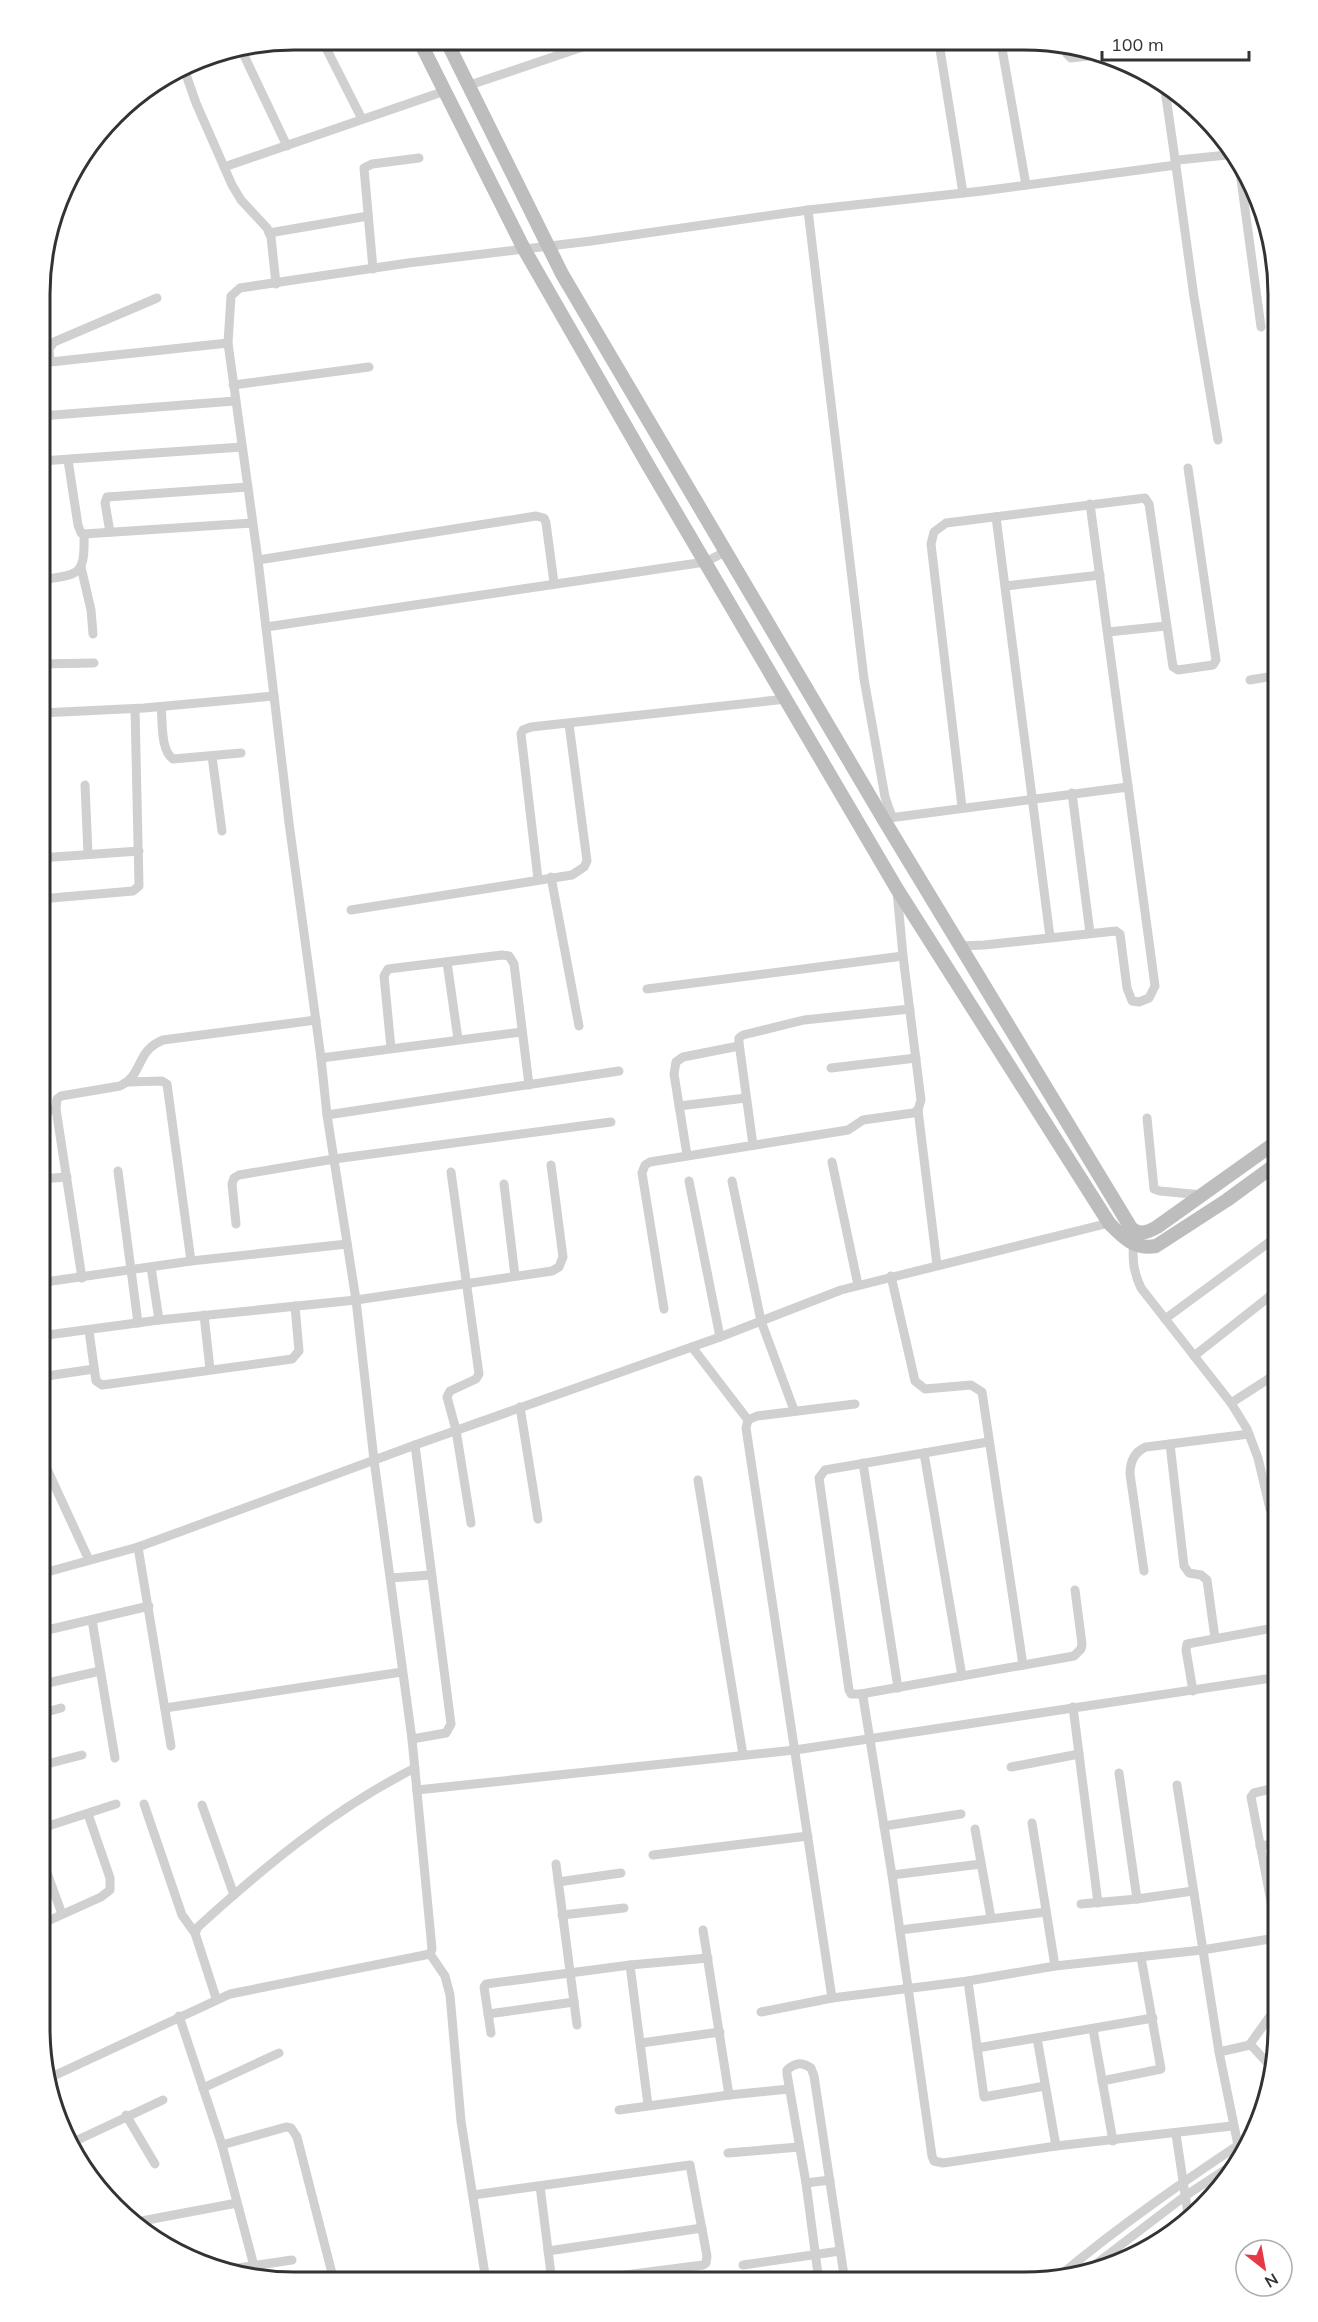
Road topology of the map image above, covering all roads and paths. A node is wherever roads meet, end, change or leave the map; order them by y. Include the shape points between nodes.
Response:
1 (327, 50) edge
2 (424, 50) edge
3 (450, 50) edge
4 (574, 50) edge
5 (940, 50) edge
6 (1002, 50) edge
7 (1067, 53) edge
8 (244, 55) edge
9 (1083, 57) edge
10 (186, 75) edge
11 (467, 87) junction
12 (445, 91) junction
13 (1166, 95) edge
14 (362, 119) junction
15 (286, 146) junction
16 (1226, 156) edge
17 (419, 158) dead end
18 (1175, 162) junction
19 (224, 167) junction
20 (1242, 183) edge
21 (1026, 185) junction
22 (963, 193) junction
23 (808, 210) junction
24 (368, 216) junction
25 (269, 232) junction
26 (546, 246) junction
27 (524, 249) junction
28 (373, 269) junction
29 (276, 284) junction
30 (157, 298) dead end
31 (1262, 327) dead end
32 (228, 343) junction
33 (50, 348) edge
34 (50, 362) edge
35 (369, 367) dead end
36 (234, 385) junction
37 (235, 401) junction
38 (50, 415) edge
39 (1218, 440) dead end
40 (242, 447) junction
41 (68, 460) junction
42 (50, 461) edge
43 (1188, 468) dead end
44 (248, 487) junction
45 (1090, 504) junction
46 (996, 517) junction
47 (252, 523) junction
48 (110, 532) junction
49 (84, 534) junction
50 (725, 552) junction
51 (258, 560) junction
52 (705, 562) junction
53 (81, 567) junction
54 (1100, 574) junction
55 (50, 578) edge
56 (554, 583) junction
57 (1006, 586) junction
58 (1166, 626) junction
59 (266, 627) junction
60 (1108, 632) junction
61 (93, 634) dead end
62 (94, 663) dead end
63 (50, 664) edge
64 (1268, 677) edge
65 (1250, 680) dead end
66 (274, 696) junction
67 (786, 699) junction
68 (161, 707) junction
69 (135, 709) junction
70 (50, 713) edge
71 (569, 724) junction
72 (241, 753) dead end
73 (212, 756) junction
74 (86, 785) dead end
75 (1128, 787) junction
76 (1072, 793) junction
77 (1033, 798) junction
78 (962, 807) junction
79 (888, 818) junction
80 (222, 831) dead end
81 (899, 845) junction
82 (139, 851) junction
83 (88, 854) junction
84 (50, 857) edge
85 (879, 858) junction
86 (551, 877) junction
87 (538, 879) junction
88 (897, 889) junction
89 (50, 898) edge
90 (351, 910) dead end
91 (1090, 933) junction
92 (1050, 937) junction
93 (960, 945) junction
94 (903, 956) junction
95 (447, 962) junction
96 (647, 989) dead end
97 (910, 1009) junction
98 (316, 1020) junction
99 (579, 1026) dead end
100 (522, 1032) junction
101 (458, 1039) junction
102 (740, 1046) junction
103 (391, 1048) junction
104 (321, 1058) junction
105 (916, 1058) junction
106 (831, 1068) dead end
107 (619, 1071) dead end
108 (128, 1082) junction
109 (529, 1085) junction
110 (746, 1098) junction
111 (679, 1106) junction
112 (56, 1109) junction
113 (50, 1110) edge
114 (918, 1110) junction
115 (327, 1114) junction
116 (1147, 1118) dead end
117 (611, 1122) dead end
118 (753, 1145) junction
119 (1268, 1148) edge
120 (687, 1155) junction
121 (334, 1159) junction
122 (832, 1162) dead end
123 (551, 1165) dead end
124 (1268, 1170) edge
125 (118, 1171) dead end
126 (452, 1172) dead end
127 (67, 1177) junction
128 (50, 1178) edge
129 (689, 1181) dead end
130 (732, 1181) dead end
131 (504, 1184) dead end
132 (1202, 1195) junction
133 (1109, 1223) junction
134 (236, 1224) dead end
135 (1134, 1238) junction
136 (1268, 1243) edge
137 (347, 1244) junction
138 (191, 1261) junction
139 (937, 1265) junction
140 (151, 1267) junction
141 (130, 1270) junction
142 (514, 1276) junction
143 (891, 1276) junction
144 (82, 1278) junction
145 (50, 1281) edge
146 (466, 1284) junction
147 (858, 1285) junction
148 (1268, 1298) edge
149 (356, 1300) junction
150 (295, 1306) junction
151 (664, 1309) dead end
152 (204, 1315) junction
153 (1165, 1319) junction
154 (159, 1320) junction
155 (761, 1321) junction
156 (138, 1323) junction
157 (88, 1331) junction
158 (50, 1335) edge
159 (720, 1337) junction
160 (692, 1347) junction
161 (1194, 1356) junction
162 (210, 1368) junction
163 (94, 1370) junction
164 (50, 1376) edge
165 (1268, 1379) edge
166 (1231, 1403) junction
167 (855, 1404) dead end
168 (520, 1407) junction
169 (794, 1410) junction
170 (748, 1420) junction
171 (456, 1430) junction
172 (1250, 1434) junction
173 (988, 1442) junction
174 (1170, 1444) junction
175 (415, 1445) junction
176 (924, 1454) junction
177 (374, 1460) junction
178 (863, 1463) junction
179 (50, 1476) edge
180 (698, 1480) dead end
181 (1268, 1500) edge
182 (538, 1519) dead end
183 (471, 1523) dead end
184 (138, 1546) junction
185 (89, 1560) junction
186 (50, 1570) edge
187 (1144, 1571) dead end
188 (430, 1575) junction
189 (391, 1578) junction
190 (1075, 1590) dead end
191 (149, 1606) junction
192 (92, 1620) junction
193 (1268, 1629) edge
194 (50, 1630) edge
195 (1215, 1638) junction
196 (1023, 1665) junction
197 (100, 1671) junction
198 (402, 1672) junction
199 (962, 1676) junction
200 (1268, 1679) edge
201 (50, 1682) edge
202 (898, 1688) junction
203 (1193, 1691) junction
204 (861, 1694) junction
205 (1073, 1707) junction
206 (61, 1708) dead end
207 (165, 1708) junction
208 (50, 1711) edge
209 (412, 1739) junction
210 (870, 1739) junction
211 (171, 1746) dead end
212 (795, 1750) junction
213 (1079, 1754) junction
214 (82, 1755) dead end
215 (743, 1755) junction
216 (115, 1758) dead end
217 (50, 1763) edge
218 (1011, 1767) dead end
219 (415, 1768) junction
220 (1119, 1773) dead end
221 (1178, 1785) dead end
222 (417, 1790) junction
223 (1268, 1790) edge
224 (117, 1804) dead end
225 (144, 1804) dead end
226 (202, 1805) dead end
227 (88, 1814) junction
228 (961, 1814) dead end
229 (1032, 1823) dead end
230 (50, 1826) edge
231 (884, 1826) junction
232 (975, 1829) dead end
233 (808, 1836) junction
234 (1268, 1845) edge
235 (1260, 1846) junction
236 (653, 1855) dead end
237 (556, 1864) dead end
238 (981, 1864) junction
239 (621, 1873) dead end
240 (892, 1875) junction
241 (1268, 1876) edge
242 (50, 1881) edge
243 (558, 1882) junction
244 (1193, 1891) junction
245 (234, 1895) junction
246 (1137, 1899) junction
247 (1098, 1903) junction
248 (1081, 1904) dead end
249 (624, 1908) dead end
250 (1046, 1912) junction
251 (62, 1914) junction
252 (562, 1915) junction
253 (991, 1918) junction
254 (50, 1920) edge
255 (703, 1930) dead end
256 (900, 1930) junction
257 (195, 1933) junction
258 (1268, 1939) edge
259 (1203, 1950) junction
260 (430, 1954) junction
261 (1141, 1957) junction
262 (708, 1958) junction
263 (630, 1965) junction
264 (1055, 1966) junction
265 (570, 1973) junction
266 (968, 1981) junction
267 (907, 1989) junction
268 (216, 1998) junction
269 (832, 1998) junction
270 (574, 2002) junction
271 (761, 2012) dead end
272 (488, 2014) junction
273 (179, 2016) junction
274 (1153, 2018) junction
275 (1268, 2019) edge
276 (577, 2025) dead end
277 (1092, 2029) junction
278 (720, 2032) junction
279 (491, 2033) dead end
280 (1037, 2038) junction
281 (641, 2043) junction
282 (1250, 2045) junction
283 (976, 2049) junction
284 (1219, 2052) junction
285 (279, 2053) dead end
286 (1266, 2062) edge
287 (54, 2076) edge
288 (1102, 2081) junction
289 (1045, 2086) junction
290 (203, 2088) junction
291 (789, 2089) junction
292 (729, 2095) junction
293 (163, 2100) dead end
294 (648, 2105) junction
295 (619, 2110) dead end
296 (126, 2115) junction
297 (1232, 2126) junction
298 (1176, 2134) junction
299 (77, 2140) edge
300 (1113, 2140) junction
301 (222, 2145) junction
302 (1238, 2145) joint
303 (1056, 2146) junction
304 (799, 2147) junction
305 (728, 2153) dead end
306 (155, 2164) dead end
307 (1221, 2172) edge
308 (830, 2180) junction
309 (1182, 2182) junction
310 (806, 2183) junction
311 (540, 2186) junction
312 (473, 2195) junction
313 (1185, 2196) junction
314 (237, 2203) junction
315 (1187, 2210) edge
316 (143, 2221) edge
317 (702, 2228) junction
318 (548, 2251) junction
319 (840, 2251) junction
320 (1085, 2254) junction
321 (814, 2255) junction
322 (1110, 2257) edge
323 (292, 2260) dead end
324 (1093, 2263) edge
325 (743, 2265) dead end
326 (254, 2266) junction
327 (244, 2267) edge
328 (1068, 2269) edge
329 (332, 2272) edge
330 (485, 2272) edge
331 (551, 2272) edge
332 (664, 2272) edge
333 (817, 2272) edge
334 (843, 2272) edge

1 - 14 street
2 - 12 main road
3 - 11 main road
4 - 11 street
5 - 22 street
6 - 21 street
7 - 9 street via 1071,58
8 - 15 street
10 - 19 street
11 - 26 main road
12 - 14 street
12 - 27 main road
13 - 18 street
14 - 15 street
15 - 19 street
16 - 18 street
17 - 24 street via 363,168
18 - 21 street
18 - 39 street
19 - 25 street via 241,200
20 - 31 street
21 - 22 street
22 - 23 street
23 - 26 street
23 - 79 street via 864,679
24 - 25 street
24 - 28 street
25 - 29 street
26 - 27 street
26 - 50 main road
27 - 28 street
27 - 52 main road
28 - 29 street
29 - 32 street via 240,288 233,293
30 - 33 street via 54,342
32 - 34 street
32 - 36 street
35 - 36 street
36 - 37 street
37 - 38 street
37 - 40 street
40 - 41 street
40 - 44 street
41 - 42 street
41 - 49 street via 78,525
43 - 58 street via 1214,663 1174,669
44 - 47 street
44 - 48 street via 107,497
45 - 46 street
45 - 54 street
45 - 58 street via 1140,497 1148,501
46 - 57 street
46 - 78 street via 946,523 931,538
47 - 48 street
47 - 51 street
48 - 49 street
49 - 53 street via 85,557
50 - 52 street
50 - 79 main road
51 - 56 street via 536,516 546,523
51 - 59 street
52 - 56 street
52 - 67 main road
53 - 55 street via 73,574
53 - 61 street
54 - 57 street
54 - 60 street
56 - 59 street
57 - 77 street
58 - 60 street
59 - 66 street
60 - 75 street
62 - 63 street
64 - 65 street
66 - 68 street
66 - 98 street
67 - 71 street
67 - 85 main road
68 - 69 street
68 - 73 street via 168,756
69 - 70 street
69 - 82 street
71 - 86 street via 587,861 572,875
71 - 87 street via 531,727 521,734
72 - 73 street
73 - 80 street
74 - 83 street
75 - 76 street
75 - 91 street via 1155,975 1149,998 1135,1002 1129,996 1118,932
76 - 77 street
76 - 91 street
77 - 78 street
77 - 92 street
78 - 79 street
79 - 81 main road
81 - 85 main road
81 - 93 main road
82 - 83 street
82 - 89 street via 140,883 136,889
83 - 84 street
85 - 88 main road
86 - 87 street
86 - 99 street
87 - 90 street
88 - 94 street
88 - 133 main road
91 - 92 street
92 - 93 street
93 - 135 main road
94 - 96 street
94 - 97 street
95 - 100 street via 508,956 514,964
95 - 101 street
95 - 103 street via 393,967 385,972
97 - 102 street via 764,1028 743,1035
97 - 105 street
98 - 104 street
98 - 108 street via 163,1040 147,1050
100 - 101 street
100 - 109 street
101 - 103 street
102 - 110 street
102 - 111 street via 683,1057 676,1062
103 - 104 street
104 - 115 street
105 - 106 street
105 - 114 street via 921,1100
107 - 109 street
108 - 112 street via 61,1096
108 - 138 street via 167,1084
109 - 115 street
110 - 111 street
110 - 118 street
111 - 120 street
112 - 113 street
112 - 127 street
114 - 118 street via 862,1120 848,1130
114 - 139 street
115 - 121 street
116 - 132 street via 1155,1189
117 - 121 street
118 - 120 street
119 - 132 main road
120 - 151 street via 650,1162 642,1169
121 - 134 street via 234,1178
121 - 137 street
122 - 147 street
123 - 142 street via 562,1262 552,1271
124 - 135 main road via 1163,1243 1148,1248
125 - 141 street
126 - 146 street
127 - 128 street
127 - 144 street
129 - 159 street
130 - 155 street
131 - 142 street
132 - 135 main road
133 - 135 main road via 1129,1243
133 - 139 street
135 - 153 street via 1134,1273
136 - 153 street
137 - 138 street
137 - 149 street
138 - 140 street
139 - 143 street
140 - 141 street
140 - 154 street
141 - 144 street
141 - 156 street
142 - 146 street
143 - 147 street
143 - 173 street via 915,1381 925,1389 977,1387 983,1397
144 - 145 street
146 - 149 street
146 - 171 street via 479,1374 476,1380 447,1394
147 - 155 street
148 - 161 street
149 - 150 street
149 - 177 street
150 - 152 street
150 - 162 street via 297,1356
152 - 154 street
152 - 162 street
153 - 161 street
154 - 156 street
155 - 159 street
155 - 169 street
156 - 157 street
157 - 158 street
157 - 163 street
159 - 160 street
160 - 168 street
160 - 170 street
161 - 166 street
162 - 163 street via 102,1385 96,1381
163 - 164 street
165 - 166 street
166 - 172 street
167 - 169 street
168 - 171 street
168 - 182 street
169 - 170 street
170 - 212 street via 746,1428
171 - 175 street
171 - 183 street
172 - 174 street
172 - 181 street
173 - 176 street
173 - 196 street
174 - 187 street via 1140,1449 1131,1460
174 - 195 street via 1184,1566 1189,1573 1207,1580
175 - 177 street
175 - 188 street
176 - 178 street
176 - 199 street
177 - 184 street
177 - 189 street
178 - 202 street
178 - 204 street via 825,1470 818,1484 849,1690
179 - 185 street
180 - 215 street
184 - 185 street
184 - 191 street
185 - 186 street
188 - 189 street
188 - 209 street via 451,1724 446,1733
189 - 198 street
190 - 196 street via 1082,1644 1078,1654
191 - 192 street
191 - 207 street
192 - 194 street
192 - 197 street
193 - 195 street
195 - 203 street via 1186,1646
196 - 199 street
197 - 201 street
197 - 216 street
198 - 207 street
198 - 209 street
199 - 202 street
200 - 203 street
202 - 204 street
203 - 205 street
204 - 210 street
205 - 210 street
205 - 213 street
206 - 208 street
207 - 211 street
209 - 219 street
210 - 212 street
210 - 231 street
212 - 215 street
212 - 233 street
213 - 218 street
213 - 247 street
214 - 217 street
215 - 222 street
219 - 222 street
219 - 245 street via 327,1822
220 - 246 street
221 - 244 street
222 - 260 street
223 - 235 street via 1252,1795
224 - 227 street
225 - 257 street via 182,1915
226 - 245 street
227 - 230 street
227 - 251 street via 110,1878 110,1890
228 - 231 street
229 - 250 street
231 - 240 street
232 - 238 street
233 - 236 street
233 - 269 street
234 - 235 street
235 - 241 street
237 - 243 street
238 - 240 street
238 - 253 street
239 - 243 street
240 - 256 street
242 - 251 street
243 - 252 street
244 - 246 street
244 - 259 street
245 - 257 street
246 - 247 street
247 - 248 street
249 - 252 street
250 - 253 street
250 - 264 street
251 - 254 street
252 - 265 street
253 - 256 street
255 - 262 street
256 - 267 street
257 - 268 street
258 - 259 street
259 - 261 street
259 - 284 street
260 - 268 street via 268,1984
260 - 312 street via 445,1976 450,1995 461,2121
261 - 264 street
261 - 274 street
262 - 263 street
262 - 278 street
263 - 265 street
263 - 281 street
264 - 266 street
265 - 270 street
265 - 272 street via 486,1984
266 - 267 street
266 - 283 street
267 - 269 street
267 - 303 street via 934,2161 943,2163
268 - 273 street
269 - 271 street
270 - 272 street
270 - 276 street
272 - 279 street
273 - 287 street
273 - 290 street
274 - 277 street
274 - 288 street via 1161,2069
275 - 282 street
277 - 280 street
277 - 288 street
278 - 281 street
278 - 292 street
280 - 283 street
280 - 289 street
281 - 294 street
282 - 284 street
282 - 286 street
283 - 289 street via 984,2097
284 - 297 street
285 - 290 street
288 - 300 street
289 - 303 street
290 - 301 street
291 - 292 street
291 - 304 street
291 - 308 street via 787,2070 800,2063 811,2067
292 - 294 street
293 - 296 street
294 - 295 street
296 - 299 street
296 - 306 street
297 - 298 street
297 - 302 street
298 - 300 street
298 - 309 street
300 - 303 street
301 - 314 street
301 - 329 street via 286,2127 294,2131
302 - 309 street
304 - 305 street
304 - 310 street
307 - 313 street
308 - 310 street
308 - 319 street
309 - 313 street
309 - 320 street
310 - 321 street
311 - 312 street
311 - 317 street via 688,2164 692,2168
311 - 318 street
312 - 330 street
313 - 315 street
313 - 322 street
314 - 316 street
314 - 326 street
317 - 318 street
317 - 332 street via 706,2263
318 - 331 street
319 - 321 street
319 - 334 street
320 - 324 street
320 - 328 street
321 - 325 street
321 - 333 street
323 - 326 street
326 - 327 street

